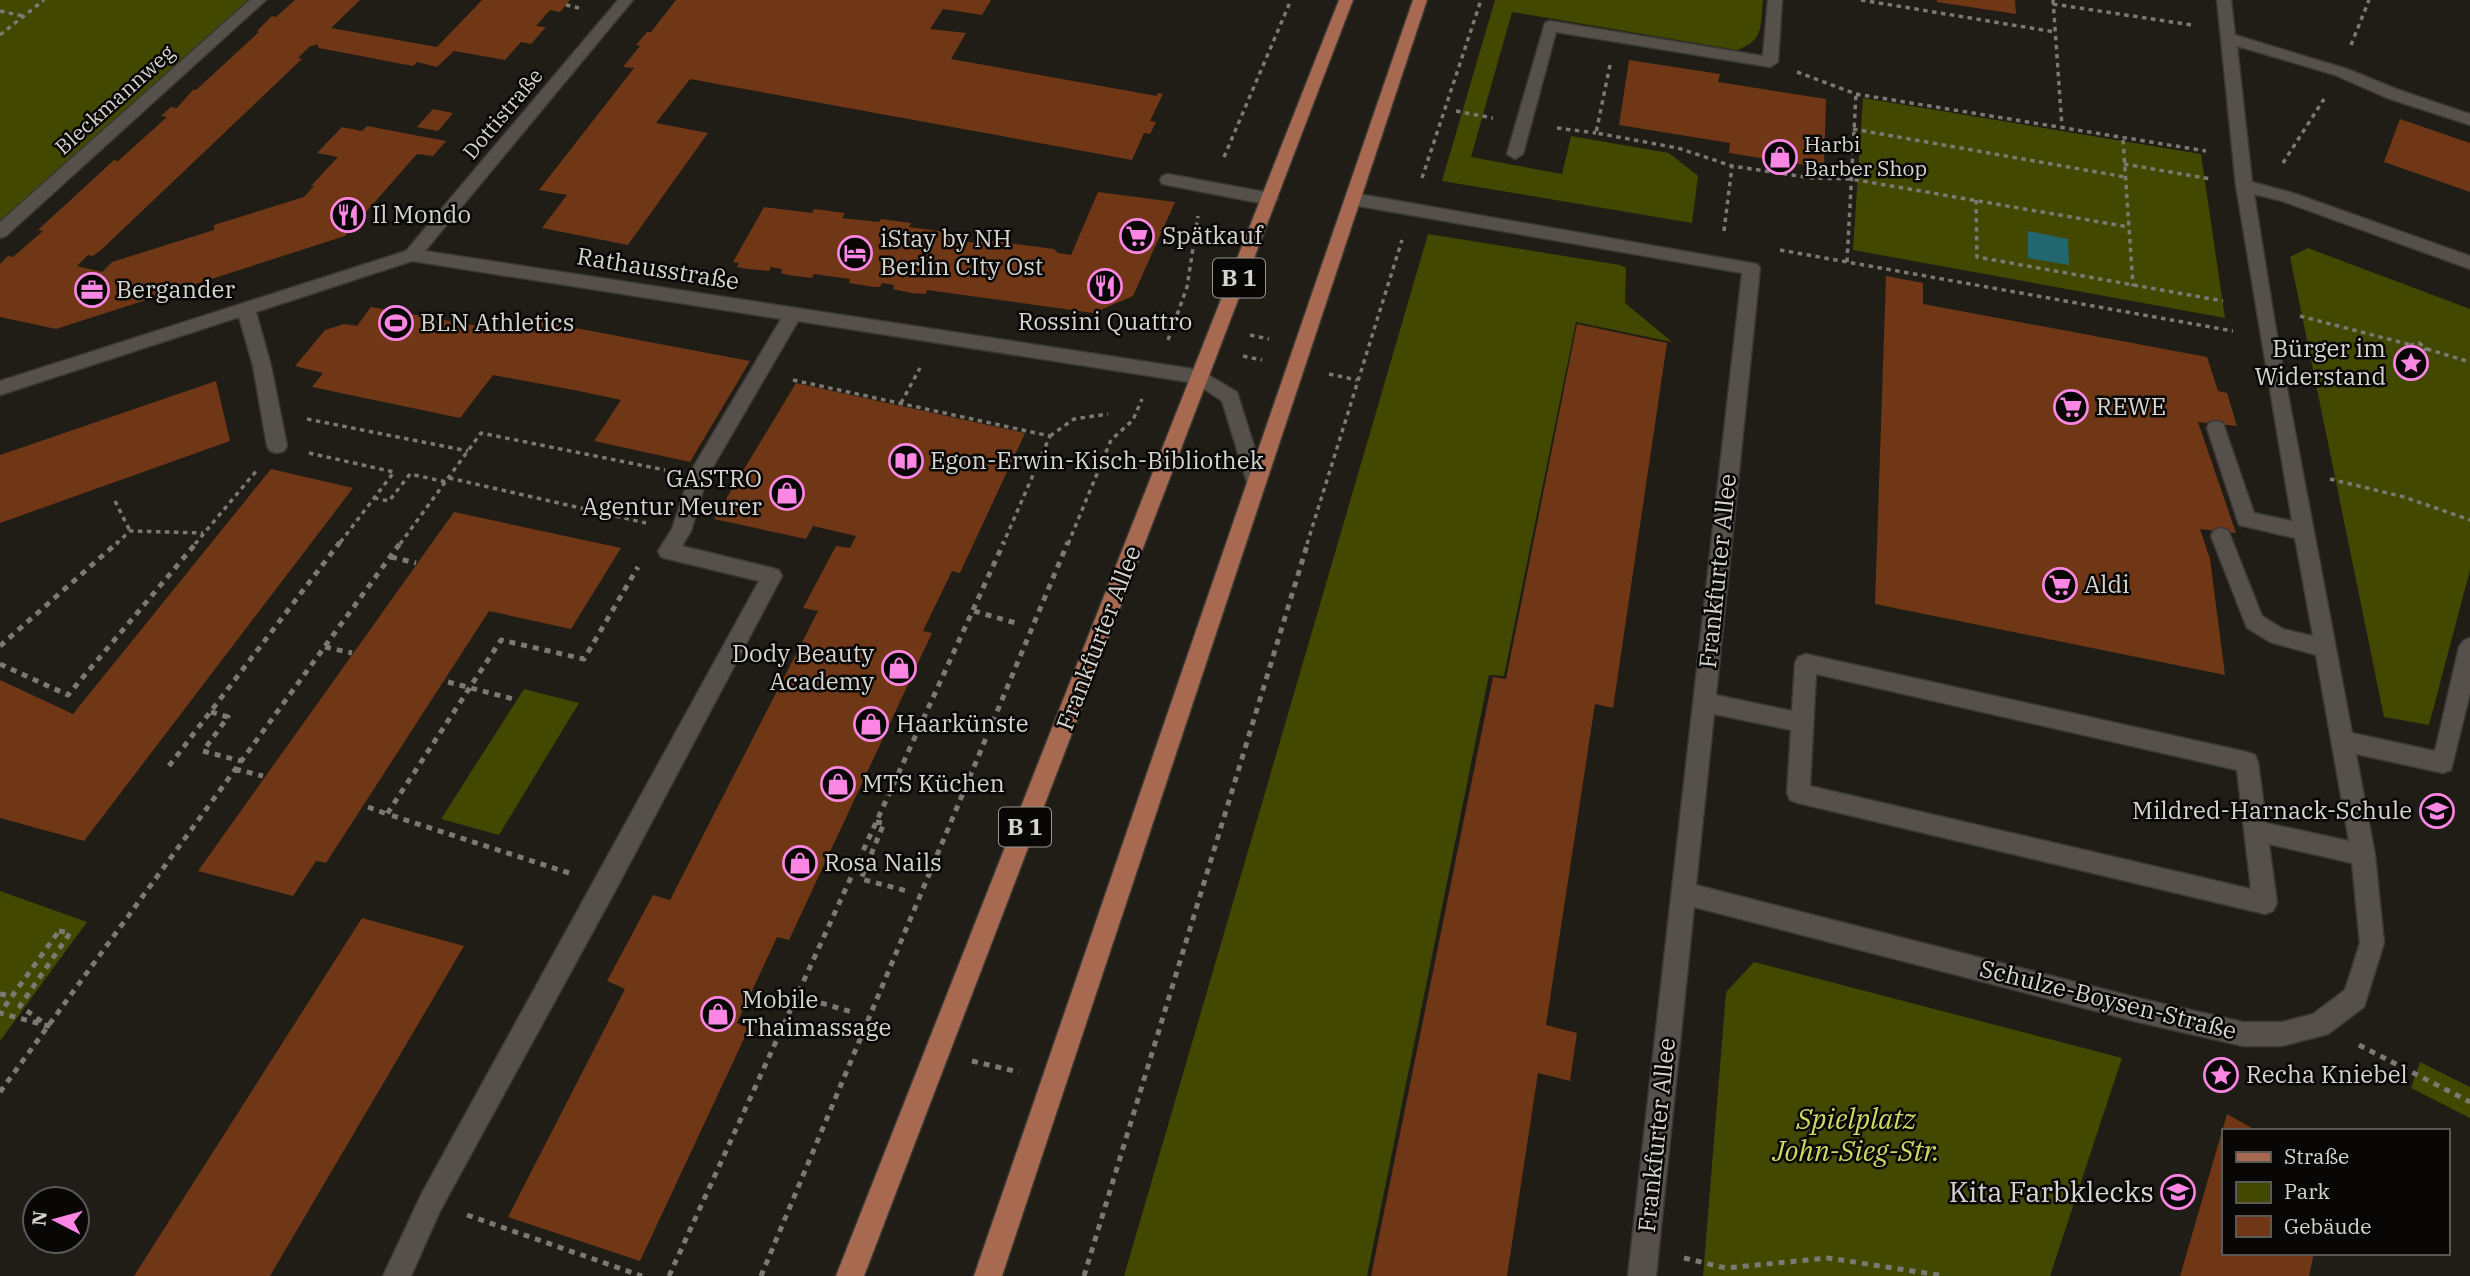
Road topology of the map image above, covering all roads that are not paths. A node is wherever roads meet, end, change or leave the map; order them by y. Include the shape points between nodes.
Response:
1 (259, 0) edge
2 (626, 0) edge
3 (1346, 0) edge
4 (1420, 0) edge
5 (1775, 0) edge
6 (2224, 0) edge
7 (2228, 35) junction
8 (2470, 120) edge
9 (1515, 154) dead end
10 (1168, 180) dead end
11 (2244, 186) junction
12 (1270, 198) junction
13 (1353, 199) junction
14 (0, 232) edge
15 (412, 255) junction
16 (2470, 264) edge
17 (246, 309) junction
18 (793, 314) junction
19 (1200, 377) junction
20 (0, 388) edge
21 (2216, 428) dead end
22 (277, 446) road end
23 (1256, 484) junction
24 (2305, 532) junction
25 (2221, 536) dead end
26 (2470, 647) edge
27 (2326, 649) junction
28 (1704, 702) junction
29 (1802, 723) junction
30 (2342, 741) junction
31 (2256, 831) junction
32 (2363, 855) junction
33 (1683, 893) junction
34 (397, 1276) edge
35 (850, 1276) edge
36 (988, 1276) edge
37 (1642, 1276) edge

1 - 14 street, Bleckmannweg
2 - 15 street, Dottistraße
3 - 12 main road, Frankfurter Allee / B 1
4 - 13 main road
5 - 9 street via 1770,62 1550,26
6 - 7 street, Schulze-Boysen-Straße
7 - 8 street
7 - 11 street, Schulze-Boysen-Straße
10 - 12 street
11 - 16 street via 2287,197
11 - 24 street, Schulze-Boysen-Straße
12 - 19 main road, Frankfurter Allee / B 1
13 - 23 main road
13 - 28 street, Frankfurter Allee via 1751,268
15 - 17 street, Rathausstraße
15 - 18 street, Rathausstraße
17 - 20 street, Rathausstraße
17 - 22 street
18 - 19 street, Rathausstraße
18 - 34 street via 698,476 672,529 668,551 772,576 431,1202
19 - 23 street, Rathausstraße via 1230,397
19 - 35 main road, Frankfurter Allee / B 1
21 - 24 street via 2246,519
23 - 36 main road
24 - 27 street, Schulze-Boysen-Straße
25 - 27 street via 2254,622 2277,636
26 - 30 street via 2443,762
27 - 30 street, Schulze-Boysen-Straße
28 - 29 street
28 - 33 street, Frankfurter Allee
29 - 31 street via 1806,663 2247,762
29 - 31 street via 1797,793 2265,903
30 - 32 street, Schulze-Boysen-Straße
31 - 32 street
32 - 33 street, Schulze-Boysen-Straße via 2372,943 2355,998 2319,1025 2282,1034 2243,1034 2138,1010
33 - 37 street, Frankfurter Allee

